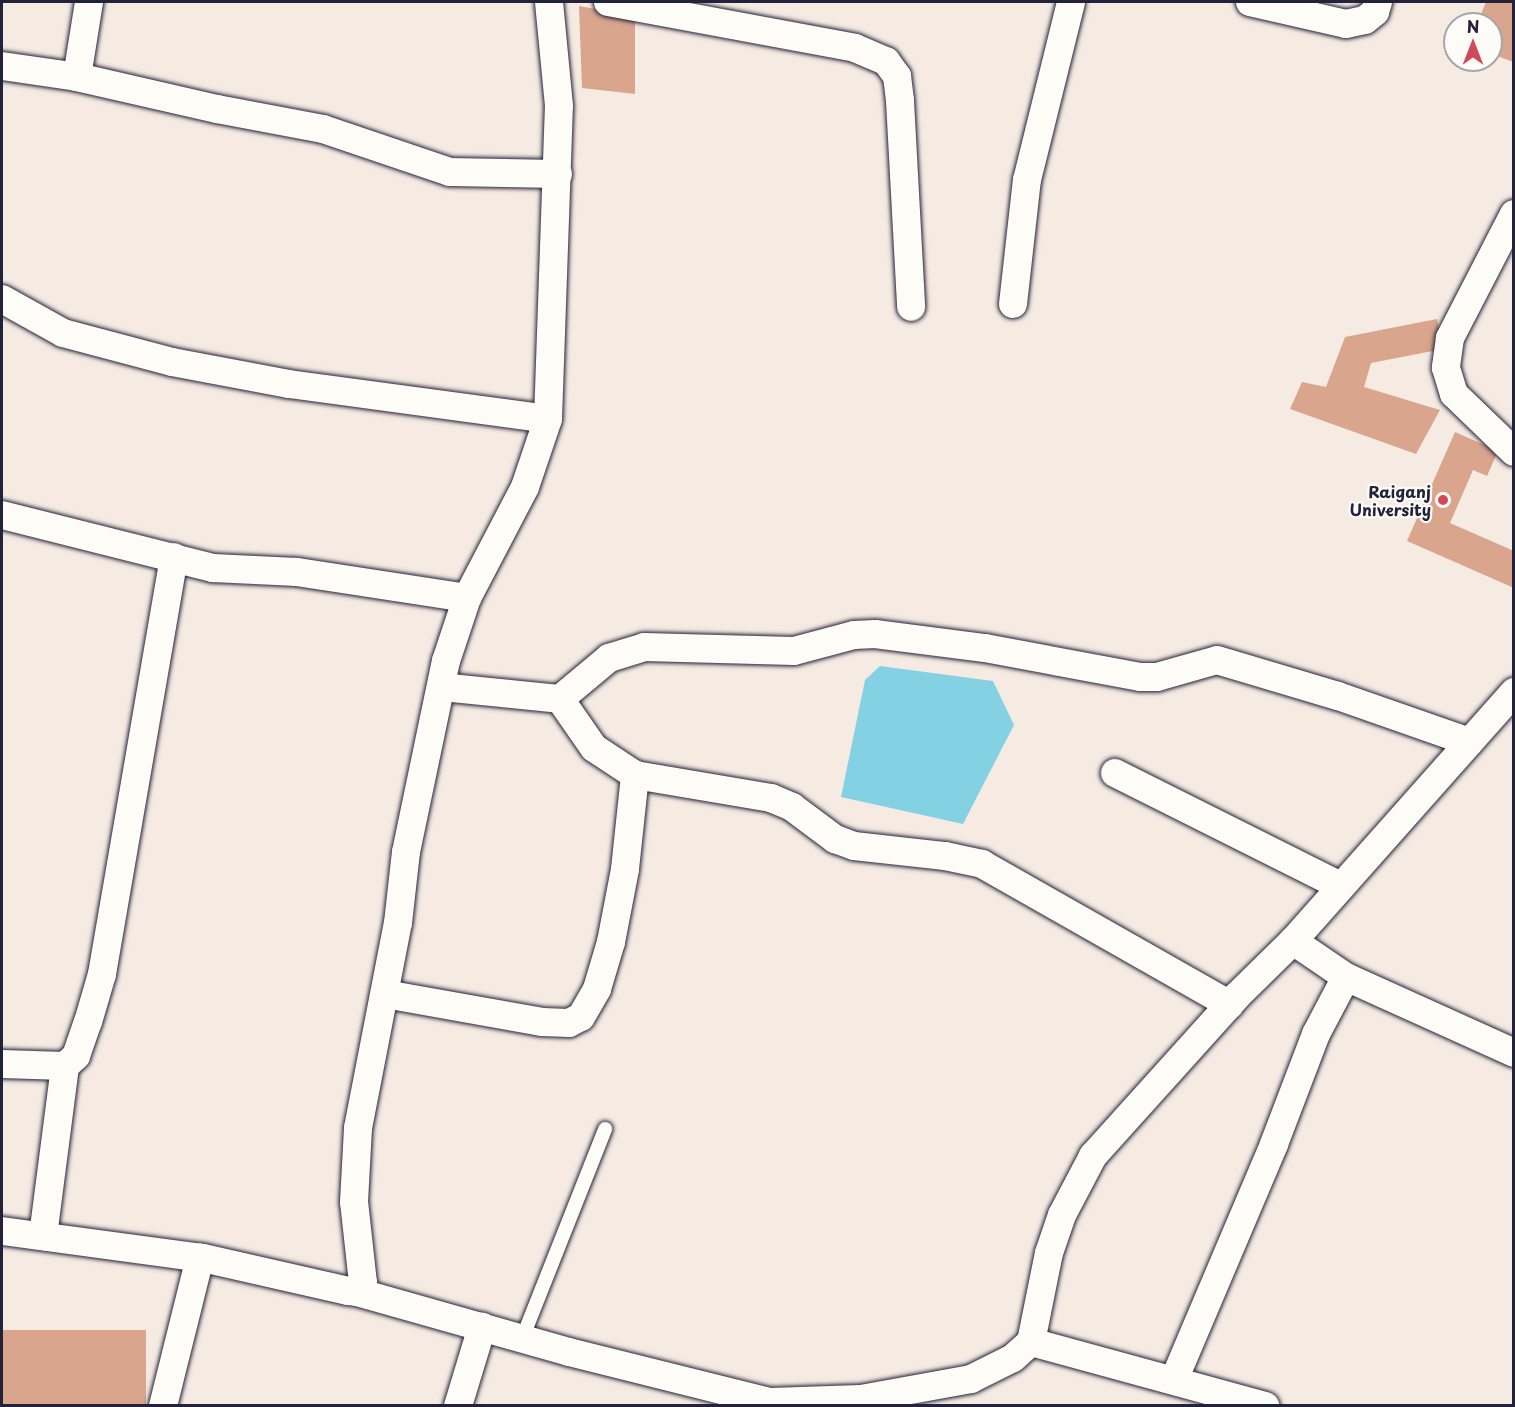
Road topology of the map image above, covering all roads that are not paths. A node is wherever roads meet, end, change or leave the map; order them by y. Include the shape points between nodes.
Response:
1 (90, 2) edge
2 (549, 2) edge
3 (608, 2) edge
4 (1071, 2) edge
5 (1250, 2) edge
6 (1378, 2) edge
7 (1292, 8) edge
8 (2, 66) edge
9 (76, 77) junction
10 (558, 174) junction
11 (1514, 214) edge
12 (2, 300) edge
13 (1013, 304) dead end
14 (911, 307) dead end
15 (548, 419) junction
16 (1514, 452) edge
17 (2, 515) edge
18 (174, 557) junction
19 (467, 598) junction
20 (442, 687) junction
21 (560, 699) junction
22 (1511, 699) edge
23 (1469, 742) junction
24 (1115, 773) dead end
25 (635, 775) junction
26 (1339, 885) junction
27 (1293, 941) junction
28 (1346, 977) junction
29 (385, 994) junction
30 (1230, 1005) junction
31 (1514, 1053) edge
32 (2, 1065) edge
33 (65, 1066) junction
34 (605, 1130) dead end
35 (2, 1231) edge
36 (43, 1236) junction
37 (200, 1258) junction
38 (357, 1292) junction
39 (482, 1327) junction
40 (522, 1339) junction
41 (1031, 1342) junction
42 (1174, 1380) junction
43 (769, 1404) edge
44 (163, 1406) edge
45 (458, 1406) edge
46 (1265, 1406) edge

1 - 9 street
2 - 10 street via 559,106
3 - 14 street via 855,48 886,61 897,76 900,101
4 - 13 street via 1027,180
5 - 7 street
6 - 7 street via 1375,12 1365,20 1346,24
8 - 9 street
9 - 10 street via 217,110 323,129 450,172
10 - 15 street
11 - 16 street via 1450,338 1446,368 1454,394
12 - 15 street via 63,333 172,362 289,384
15 - 19 street via 520,496
17 - 18 street
18 - 19 street via 213,568 297,572
18 - 33 street via 102,974 76,1056
19 - 20 street via 455,628
20 - 21 street
20 - 29 street via 406,852
21 - 23 street via 609,658 644,647 794,651 854,635 875,634 985,648 1140,676 1157,677 1217,660 1338,696
21 - 25 street via 594,748
22 - 23 street
23 - 26 street
24 - 26 street
25 - 29 street via 627,858 611,942 597,989 581,1017 569,1023 542,1022
25 - 30 street via 771,798 792,807 835,839 854,846 982,864
26 - 27 street
27 - 28 street
27 - 30 street
28 - 31 street
28 - 42 street via 1316,1034
29 - 38 street via 358,1128 354,1202 363,1283
30 - 41 street via 1093,1156 1077,1181 1049,1253
32 - 33 street
33 - 36 street
34 - 40 lane
35 - 36 street
36 - 37 street
37 - 38 street
37 - 44 street
38 - 39 street
39 - 40 street
39 - 45 street
40 - 43 street
41 - 42 street
41 - 43 street via 1013,1358 971,1379 861,1399
42 - 46 street

